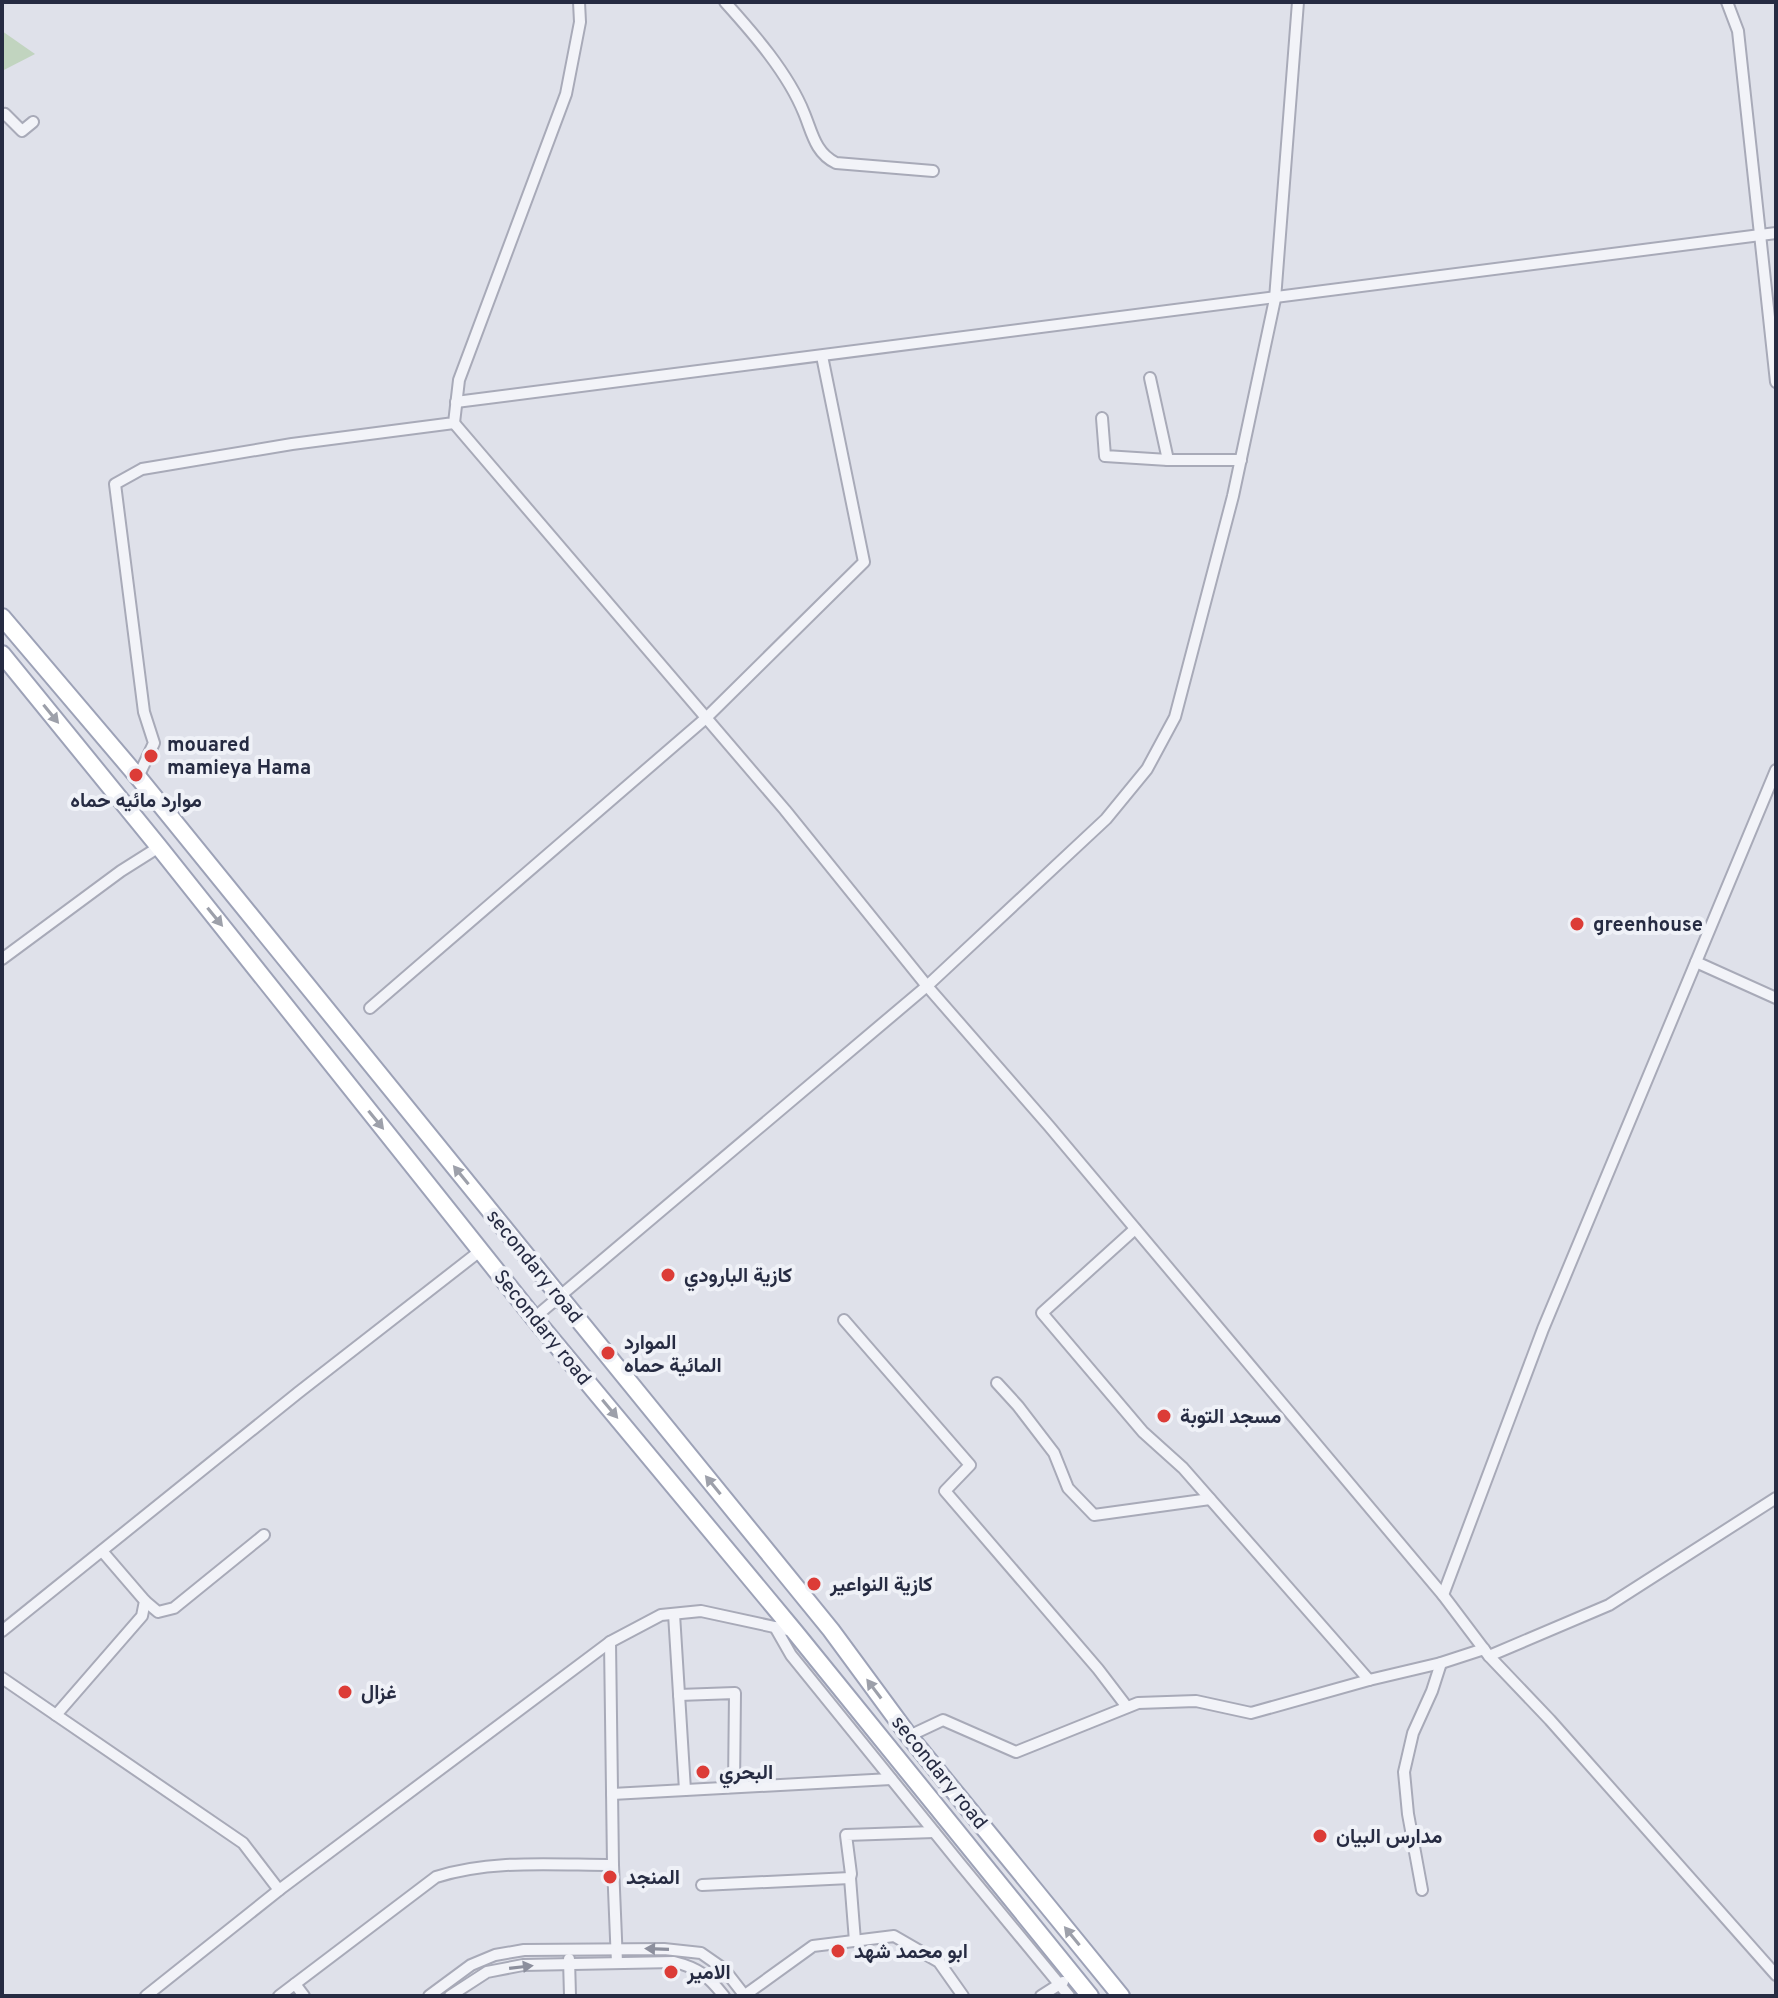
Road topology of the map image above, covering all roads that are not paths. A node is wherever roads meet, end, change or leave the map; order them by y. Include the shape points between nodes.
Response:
1 (579, 2) edge
2 (725, 2) edge
3 (1298, 2) edge
4 (1727, 2) edge
5 (2, 116) edge
6 (33, 122) dead end
7 (933, 171) dead end
8 (1776, 233) edge
9 (1761, 235) junction
10 (1275, 299) junction
11 (822, 356) junction
12 (1150, 378) dead end
13 (1776, 382) edge
14 (456, 402) junction
15 (1102, 418) dead end
16 (454, 423) junction
17 (1168, 460) junction
18 (1241, 460) junction
19 (2, 617) edge
20 (2, 654) edge
21 (706, 718) junction
22 (1776, 770) edge
23 (138, 777) junction
24 (159, 847) junction
25 (2, 959) edge
26 (1696, 962) junction
27 (927, 986) junction
28 (1776, 998) edge
29 (370, 1008) dead end
30 (1135, 1229) junction
31 (480, 1251) junction
32 (560, 1297) junction
33 (534, 1318) junction
34 (844, 1320) dead end
35 (997, 1383) dead end
36 (1776, 1498) edge
37 (1210, 1499) junction
38 (264, 1535) dead end
39 (102, 1551) junction
40 (1443, 1595) junction
41 (145, 1601) junction
42 (674, 1614) junction
43 (775, 1627) junction
44 (2, 1631) edge
45 (795, 1632) junction
46 (610, 1642) junction
47 (1487, 1652) junction
48 (1441, 1663) junction
49 (2, 1678) edge
50 (1369, 1680) junction
51 (679, 1695) junction
52 (1127, 1707) junction
53 (56, 1715) junction
54 (909, 1736) junction
55 (891, 1779) junction
56 (734, 1787) junction
57 (685, 1790) junction
58 (612, 1794) junction
59 (934, 1832) junction
60 (613, 1865) junction
61 (850, 1878) junction
62 (702, 1885) dead end
63 (279, 1890) junction
64 (1422, 1890) dead end
65 (855, 1941) junction
66 (617, 1949) junction
67 (570, 1950) junction
68 (617, 1963) junction
69 (569, 1964) junction
70 (1776, 1975) edge
71 (1066, 1979) junction
72 (295, 1984) junction
73 (146, 1996) edge
74 (279, 1996) edge
75 (304, 1996) edge
76 (429, 1996) edge
77 (450, 1996) edge
78 (570, 1996) edge
79 (724, 1996) edge
80 (745, 1996) edge
81 (963, 1996) edge
82 (1041, 1996) edge
83 (1069, 1996) edge
84 (1090, 1996) edge
85 (1121, 1996) edge

1 - 14 street via 566,94 459,380
2 - 7 street via 786,80 824,156 836,163
3 - 10 street
4 - 9 street via 1738,31
5 - 6 street via 22,131
8 - 9 street
9 - 10 street
9 - 13 street
10 - 11 street
10 - 18 street
11 - 14 street
11 - 21 street via 864,562
12 - 17 street
14 - 16 street
15 - 17 street via 1105,456
16 - 21 street
16 - 23 street via 142,469 115,484 144,712 154,743
17 - 18 street
18 - 27 street via 1175,717 1147,769 1106,819
19 - 23 main road, secondary road
20 -> 24 main road, Secondary road
21 - 27 street
21 - 29 street
22 - 26 street
32 -> 23 main road, secondary road
24 - 25 street
24 -> 31 main road, Secondary road
26 - 28 street
26 - 40 street via 1543,1329
27 - 30 street
27 - 32 street
30 - 37 street via 1042,1313 1143,1432
30 - 40 street
31 - 33 main road, Secondary road
31 - 39 street
32 - 33 street
54 -> 32 main road, secondary road via 831,1630
33 -> 45 main road, Secondary road
34 - 52 street via 970,1465 945,1491
35 - 37 street via 1054,1453 1068,1488 1094,1515
36 - 47 street via 1609,1605
37 - 50 street
38 - 41 street via 174,1608 158,1612
39 - 41 street
39 - 44 street
40 - 47 street
41 - 53 street via 142,1616
42 - 43 street via 701,1611
42 - 46 street via 661,1615
42 - 51 street
43 - 45 street
43 - 55 street via 791,1655
45 - 71 main road, Secondary road
46 - 58 street
46 - 63 street
47 - 48 street
47 - 70 street
48 - 50 street
48 - 64 street via 1413,1733 1404,1772
49 - 53 street
50 - 52 street via 1251,1713 1196,1701
51 - 56 street via 735,1693
51 - 57 street
52 - 54 street via 1016,1752 943,1720
53 - 63 street via 243,1843
85 -> 54 main road, secondary road
55 - 56 street
55 - 59 street
56 - 57 street
57 - 58 street
58 - 60 street
59 - 61 street via 846,1835
59 - 71 street
60 - 66 street
60 - 72 street via 514,1865 436,1877
61 - 62 street
61 - 65 street
63 - 73 street
65 - 80 street via 813,1946
65 - 81 street via 894,1936 939,1962
66 - 67 street
66 - 68 street
80 -> 66 street via 724,1969 701,1953
67 - 69 street
67 - 76 street via 495,1955 471,1965
68 - 69 street
68 - 79 street via 691,1966 708,1976
77 -> 69 street via 487,1972
69 - 78 street
71 - 82 street
71 - 83 street
71 - 84 main road, Secondary road
72 - 74 street
72 - 75 street

